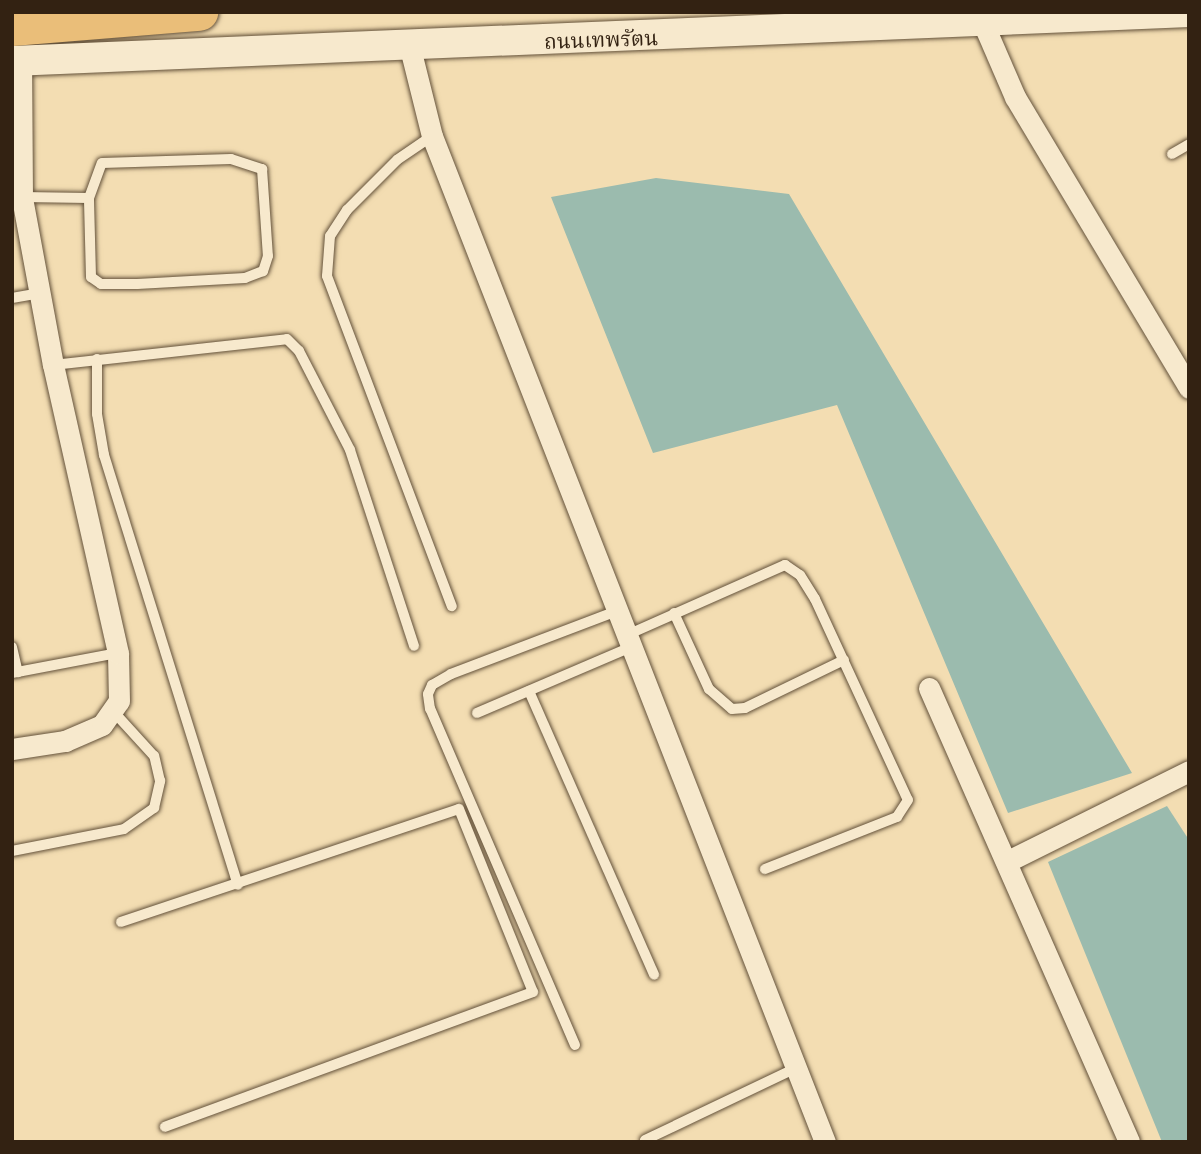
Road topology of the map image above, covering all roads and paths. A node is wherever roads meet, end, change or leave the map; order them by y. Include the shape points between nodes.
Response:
1 (199, 12) edge
2 (1189, 12) edge
3 (984, 23) junction
4 (410, 48) junction
5 (15, 50) edge
6 (432, 136) junction
7 (1189, 144) edge
8 (1172, 154) dead end
9 (22, 197) junction
10 (89, 198) junction
11 (41, 293) junction
12 (12, 298) edge
13 (97, 359) junction
14 (53, 365) junction
15 (1189, 388) edge
16 (452, 606) dead end
17 (617, 611) junction
18 (674, 613) junction
19 (629, 641) junction
20 (414, 646) dead end
21 (12, 647) edge
22 (118, 653) junction
23 (844, 660) junction
24 (15, 672) edge
25 (929, 688) dead end
26 (529, 691) junction
27 (112, 710) junction
28 (477, 713) dead end
29 (12, 749) edge
30 (1184, 781) edge
31 (12, 851) edge
32 (1008, 861) junction
33 (765, 869) dead end
34 (238, 885) junction
35 (121, 922) dead end
36 (654, 975) dead end
37 (575, 1045) dead end
38 (794, 1069) junction
39 (165, 1127) dead end
40 (645, 1140) edge
41 (825, 1142) edge
42 (1129, 1142) edge

1 - 5 highway
2 - 3 main road, ถนนเทพรัตน
3 - 4 main road, ถนนเทพรัตน
3 - 15 street via 1015,97
4 - 5 main road, ถนนเทพรัตน
4 - 6 street
5 - 9 street
6 - 16 lane via 397,160 347,210 330,236 327,276
6 - 17 street
7 - 8 lane
9 - 10 lane
9 - 11 street
10 - 10 lane via 91,276 101,284 245,278 263,271 268,256 266,194 262,169 254,163 231,159 102,163
11 - 12 lane
11 - 14 street
13 - 14 lane
13 - 20 lane via 282,337 293,344 350,450
13 - 34 lane via 97,414 104,455
14 - 22 street
17 - 19 street
17 - 37 lane via 451,674 432,685 428,694 430,709
18 - 19 lane
18 - 23 lane via 753,577 785,565 793,567 815,599
18 - 23 lane via 709,689 732,709 754,704
19 - 26 lane
19 - 38 street
21 - 24 lane
22 - 24 lane
22 - 27 street via 119,701
23 - 33 lane via 904,788 906,806 892,820
25 - 32 street
26 - 28 lane
26 - 36 lane
27 - 29 street via 102,726 65,741
27 - 31 lane via 154,756 160,781 155,808 124,829
30 - 32 street
32 - 42 street
34 - 35 lane
34 - 39 lane via 458,809 533,992
38 - 40 lane
38 - 41 street

